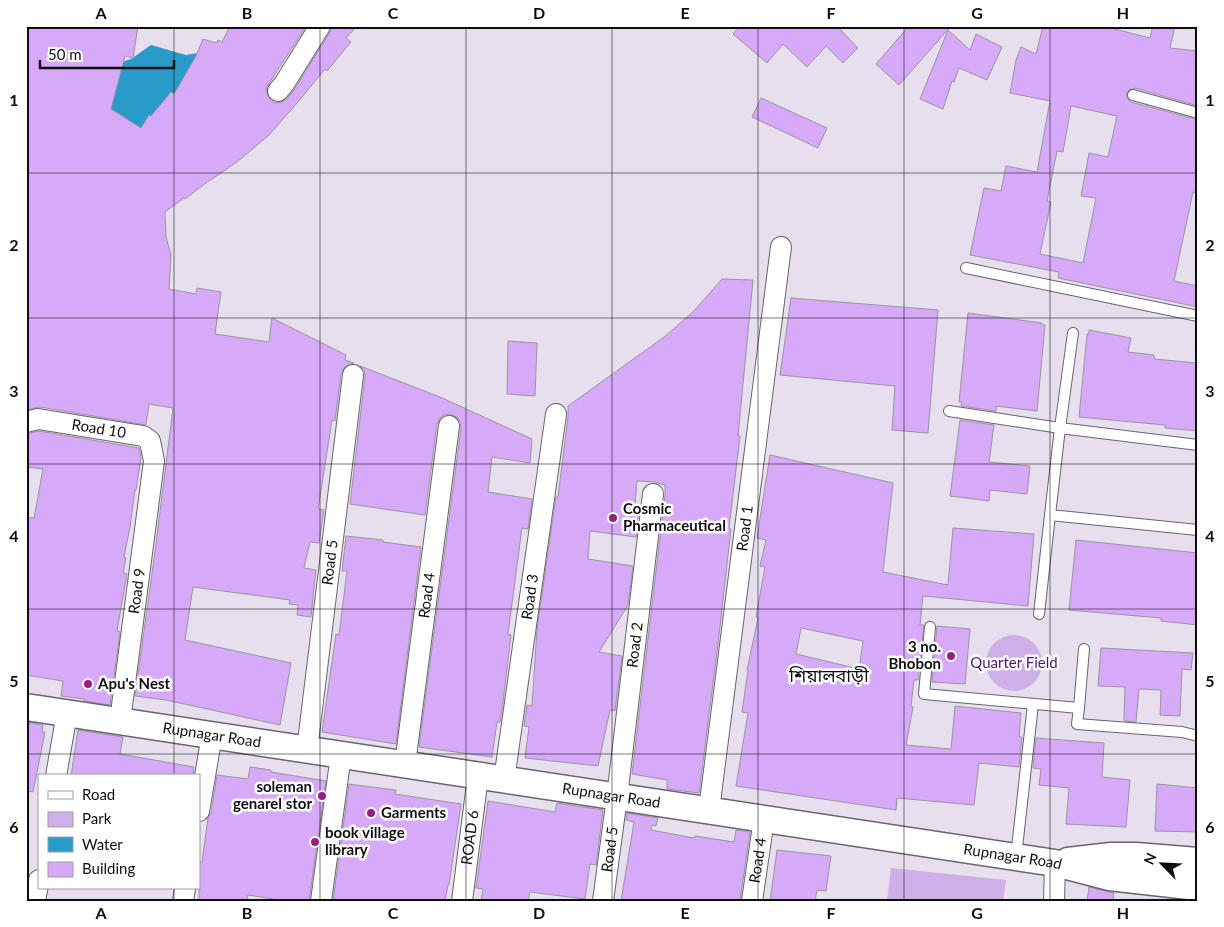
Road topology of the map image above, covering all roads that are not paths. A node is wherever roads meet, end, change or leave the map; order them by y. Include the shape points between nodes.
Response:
1 (320, 26) edge
2 (278, 91) dead end
3 (1133, 95) dead end
4 (1198, 112) edge
5 (781, 248) dead end
6 (966, 268) dead end
7 (1198, 316) edge
8 (1073, 332) dead end
9 (353, 374) dead end
10 (949, 410) dead end
11 (556, 414) dead end
12 (26, 422) edge
13 (449, 426) dead end
14 (1060, 428) junction
15 (1198, 445) edge
16 (154, 461) joint
17 (653, 494) dead end
18 (1050, 515) junction
19 (1198, 530) edge
20 (1039, 614) dead end
21 (930, 627) dead end
22 (1084, 650) dead end
23 (1033, 704) junction
24 (26, 707) edge
25 (1079, 708) junction
26 (67, 713) junction
27 (120, 721) junction
28 (212, 735) junction
29 (1198, 736) edge
30 (307, 750) junction
31 (341, 755) junction
32 (405, 764) junction
33 (56, 774) edge
34 (478, 776) junction
35 (504, 780) junction
36 (617, 796) junction
37 (200, 805) edge
38 (709, 810) junction
39 (764, 819) junction
40 (1016, 857) junction
41 (1198, 860) edge
42 (1054, 863) junction
43 (38, 885) edge
44 (1198, 887) edge
45 (35, 901) edge
46 (321, 901) edge
47 (462, 901) edge
48 (602, 901) edge
49 (752, 901) edge
50 (1054, 901) edge

1 - 2 street
3 - 4 lane
5 - 38 street, Road 1
6 - 7 lane
8 - 14 lane
9 - 30 street, Road 5
10 - 14 lane
11 - 35 street, Road 3
12 - 16 street, Road 10 via 38,419 143,436 150,441
13 - 32 street, Road 4
14 - 15 lane
14 - 18 lane
16 - 27 street, Road 9
17 - 36 street, Road 2
18 - 19 lane
18 - 20 lane
21 - 23 lane via 924,694
22 - 25 lane
23 - 25 lane
23 - 40 lane
24 - 26 street, Rupnagar Road
25 - 29 lane via 1077,724
26 - 27 street, Rupnagar Road
26 - 33 street
27 - 28 street, Rupnagar Road
28 - 30 street, Rupnagar Road
28 - 37 street
30 - 31 street, Rupnagar Road
31 - 32 street, Rupnagar Road
31 - 46 street
32 - 34 street, Rupnagar Road
34 - 35 street, Rupnagar Road
34 - 47 street, ROAD 6
35 - 36 street, Rupnagar Road
36 - 38 street, Rupnagar Road
36 - 48 street, Road 5
38 - 39 street, Rupnagar Road
39 - 40 street, Rupnagar Road
39 - 49 street, Road 4
40 - 42 street, Rupnagar Road
41 - 42 street via 1111,856
42 - 44 street, Rupnagar Road via 1109,877
42 - 50 street
43 - 45 street

